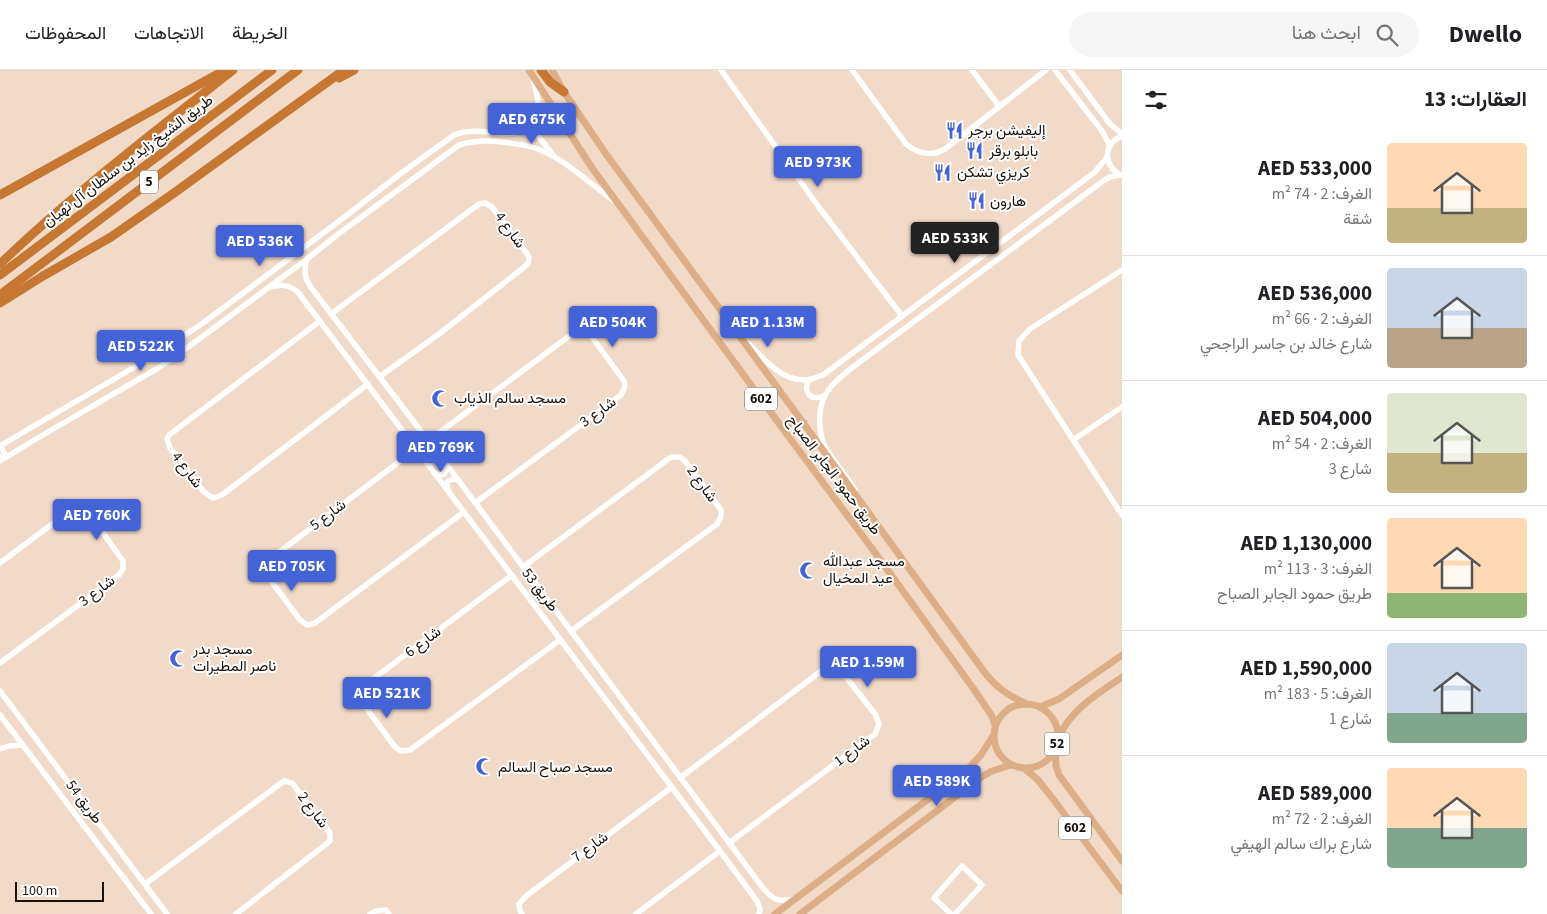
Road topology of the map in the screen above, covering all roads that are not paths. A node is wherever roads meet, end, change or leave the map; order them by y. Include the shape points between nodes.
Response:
1 (225, 70) edge
2 (233, 70) edge
3 (272, 70) edge
4 (298, 70) edge
5 (337, 70) edge
6 (344, 70) edge
7 (354, 70) edge
8 (552, 70) edge
9 (721, 70) edge
10 (852, 70) edge
11 (972, 70) edge
12 (1046, 70) edge
13 (1055, 70) edge
14 (1070, 70) edge
15 (534, 71) edge
16 (325, 84) junction
17 (564, 92) junction
18 (999, 106) junction
19 (532, 121) junction
20 (1122, 135) edge
21 (1110, 146) junction
22 (554, 157) junction
23 (1107, 157) junction
24 (412, 165) junction
25 (1120, 175) edge
26 (417, 176) junction
27 (0, 195) edge
28 (618, 204) junction
29 (307, 259) junction
30 (0, 264) edge
31 (1122, 270) edge
32 (0, 275) edge
33 (268, 288) junction
34 (313, 290) junction
35 (0, 295) edge
36 (302, 298) junction
37 (0, 303) edge
38 (331, 314) junction
39 (902, 316) junction
40 (320, 321) junction
41 (734, 331) junction
42 (150, 358) junction
43 (158, 368) junction
44 (379, 377) junction
45 (809, 380) junction
46 (368, 384) junction
47 (823, 396) junction
48 (1122, 407) edge
49 (804, 424) junction
50 (29, 428) junction
51 (786, 433) junction
52 (36, 439) junction
53 (1074, 440) junction
54 (428, 441) junction
55 (0, 447) edge
56 (416, 449) junction
57 (0, 461) edge
58 (446, 465) junction
59 (435, 473) junction
60 (458, 480) junction
61 (448, 490) junction
62 (475, 503) junction
63 (865, 510) junction
64 (464, 512) junction
65 (1122, 515) edge
66 (0, 563) edge
67 (524, 567) junction
68 (512, 575) junction
69 (571, 631) junction
70 (560, 640) junction
71 (1122, 655) edge
72 (0, 663) edge
73 (1122, 677) edge
74 (0, 692) edge
75 (1027, 704) junction
76 (1040, 708) junction
77 (0, 715) edge
78 (995, 725) junction
79 (643, 730) junction
80 (993, 736) junction
81 (634, 737) junction
82 (1058, 740) junction
83 (655, 745) junction
84 (23, 746) junction
85 (0, 749) edge
86 (1055, 749) junction
87 (645, 751) junction
88 (1011, 765) junction
89 (1025, 769) junction
90 (680, 778) junction
91 (672, 787) junction
92 (920, 805) junction
93 (927, 819) junction
94 (729, 843) junction
95 (720, 851) junction
96 (1122, 861) edge
97 (145, 884) junction
98 (763, 888) junction
99 (1122, 891) edge
100 (752, 894) junction
101 (795, 898) junction
102 (164, 912) edge
103 (151, 914) edge
104 (236, 914) edge
105 (370, 914) edge
106 (389, 914) edge
107 (522, 914) edge
108 (636, 914) edge
109 (759, 914) edge
110 (775, 914) edge
111 (800, 914) edge
112 (951, 914) edge
113 (955, 914) edge

1 - 27 highway
2 - 30 highway via 89,184
3 - 32 highway, طريق الشيخ زايد بن سلطان آل نهيان / 5
4 - 35 highway, طريق الشيخ زايد بن سلطان آل نهيان / 5
5 - 16 highway
6 - 16 highway
7 - 16 highway
8 - 17 main road, طريق حمود الجابر الصباح / 602
9 - 39 street
10 - 18 street via 906,144 927,154 945,149
11 - 18 street
12 - 18 street
13 - 21 street
14 - 20 street
15 - 17 highway
15 - 19 street via 538,105
15 - 28 main road, طريق حمود الجابر الصباح / 602 via 592,168
16 - 37 highway via 111,237
17 - 41 main road, طريق حمود الجابر الصباح / 602
19 - 22 street
19 - 24 street via 512,133 463,131
20 - 21 street
21 - 23 street
22 - 26 street via 531,147 492,140 472,142 459,145
22 - 28 street
23 - 25 street via 1113,170
23 - 39 street via 1095,172
24 - 26 street via 420,166
24 - 42 street via 211,317
25 - 47 street via 1103,181 857,364
26 - 29 street
28 - 51 main road, طريق حمود الجابر الصباح / 602
29 - 33 street
29 - 34 street, طريق 53 via 305,275
31 - 53 street via 1030,329 1019,341 1018,355
33 - 36 street, طريق 53 via 279,284 291,286
33 - 43 street
34 - 36 street via 307,290
34 - 38 street, طريق 53
36 - 40 street, طريق 53
38 - 44 street, طريق 53
38 - 44 street, شارع 4 via 479,204 492,207 530,258 528,264
39 - 45 street via 823,375
40 - 46 street, طريق 53
40 - 46 street, شارع 4 via 169,435 168,444 192,478 206,495 219,497
41 - 45 street via 778,370 788,376
41 - 49 main road, طريق حمود الجابر الصباح / 602
42 - 43 street via 149,366
42 - 50 street
43 - 52 street
44 - 54 street, طريق 53
45 - 47 street via 806,386 808,393 813,398
46 - 56 street, طريق 53
47 - 63 street via 819,418 823,442 849,479
48 - 53 street
49 - 51 main road via 791,422
49 - 63 main road, طريق حمود الجابر الصباح / 602
50 - 52 street via 30,436
50 - 55 street
51 - 78 main road, طريق حمود الجابر الصباح / 602 via 973,688
52 - 57 street
53 - 65 street
54 - 58 street, طريق 53
54 - 62 street, شارع 3 via 576,331 589,333 624,381 621,395
55 - 57 street via 4,453
56 - 59 street, طريق 53
56 - 64 street, شارع 5 via 266,562 266,574 300,620 307,625 315,623
58 - 59 street via 444,474
58 - 60 street, طريق 53
59 - 61 street, طريق 53
60 - 61 street via 448,481
60 - 62 street, طريق 53
61 - 64 street, طريق 53
62 - 67 street, طريق 53
63 - 75 main road, طريق حمود الجابر الصباح / 602 via 985,673 997,687
64 - 68 street, طريق 53
66 - 72 street, شارع 3 via 79,507 88,511 123,561 119,575
67 - 69 street, طريق 53
67 - 69 street, شارع 2 via 671,457 685,461 721,510 717,524
68 - 70 street, طريق 53
68 - 70 street, شارع 6 via 361,688 361,701 395,747 401,751 410,750
69 - 79 street, طريق 53
70 - 81 street, طريق 53
71 - 76 main road via 1059,699
73 - 82 main road via 1081,706 1067,721
74 - 97 street, طريق 54
75 - 76 main road
75 - 78 main road via 1008,710
76 - 82 main road, 52 via 1054,721
77 - 84 street, طريق 54
78 - 80 main road
79 - 81 street via 641,736
79 - 83 street, طريق 53
80 - 88 main road via 1001,758
80 - 92 main road via 972,766
81 - 87 street, طريق 53
82 - 86 main road, 52
83 - 87 street via 648,745
83 - 90 street, طريق 53
84 - 85 street
84 - 103 street, طريق 54
86 - 89 main road, 52 via 1043,764
86 - 96 main road, 602 via 1059,775
87 - 91 street, طريق 53
88 - 89 main road
88 - 93 main road via 992,770
89 - 99 main road, 602 via 1050,795
90 - 94 street, طريق 53
90 - 94 street, شارع 1 via 828,668 842,672 875,714 878,724 875,734
91 - 95 street, طريق 53
91 - 107 street, شارع 7 via 526,896 519,904
92 - 93 main road via 927,813
92 - 101 main road
93 - 111 main road
94 - 98 street, طريق 53
95 - 100 street, طريق 53
95 - 108 street
97 - 102 street, طريق 54
97 - 104 street, شارع 2 via 284,781 292,783 330,833 330,841
98 - 100 street
98 - 101 street, طريق 53 via 774,899
100 - 109 street, طريق 53 via 760,909
101 - 110 main road
105 - 106 street via 386,910
112 - 113 street via 934,898 962,866 982,885

